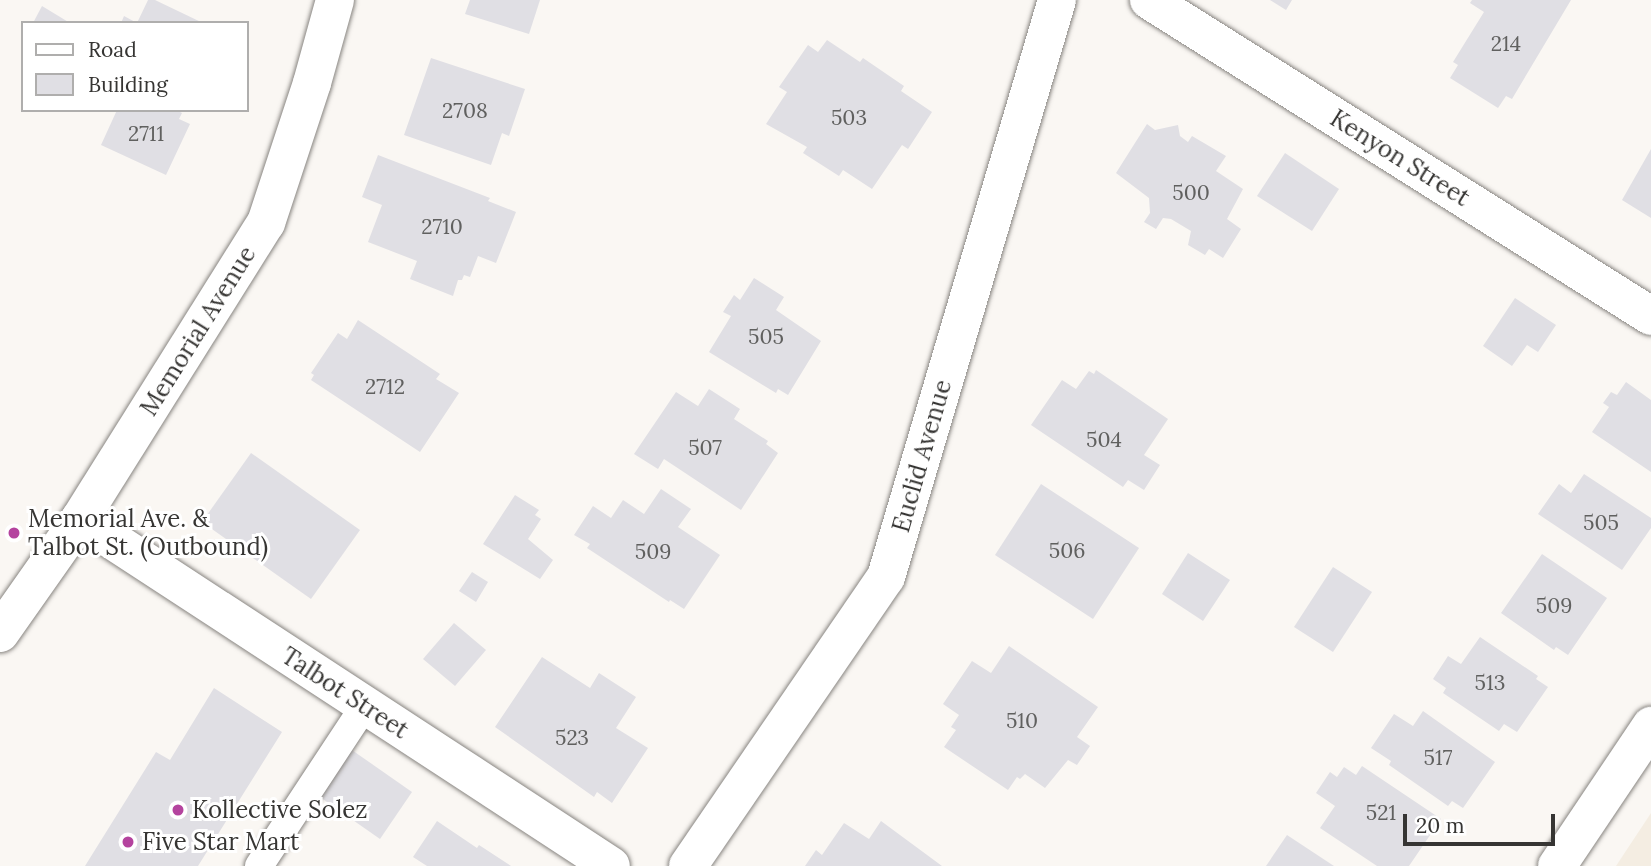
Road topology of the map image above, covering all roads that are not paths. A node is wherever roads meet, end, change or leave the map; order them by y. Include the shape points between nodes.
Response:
1 (335, 0) edge
2 (1057, 0) edge
3 (1149, 0) edge
4 (1651, 316) edge
5 (80, 519) junction
6 (0, 633) edge
7 (365, 705) junction
8 (1651, 726) edge
9 (259, 866) edge
10 (611, 866) edge
11 (688, 866) edge
12 (1557, 866) edge

1 - 5 street, Memorial Avenue via 266,223
2 - 11 street, Euclid Avenue via 886,577
3 - 4 street, Kenyon Street
5 - 6 street, Memorial Avenue
5 - 7 street, Talbot Street
7 - 9 lane
7 - 10 street, Talbot Street
8 - 12 street

